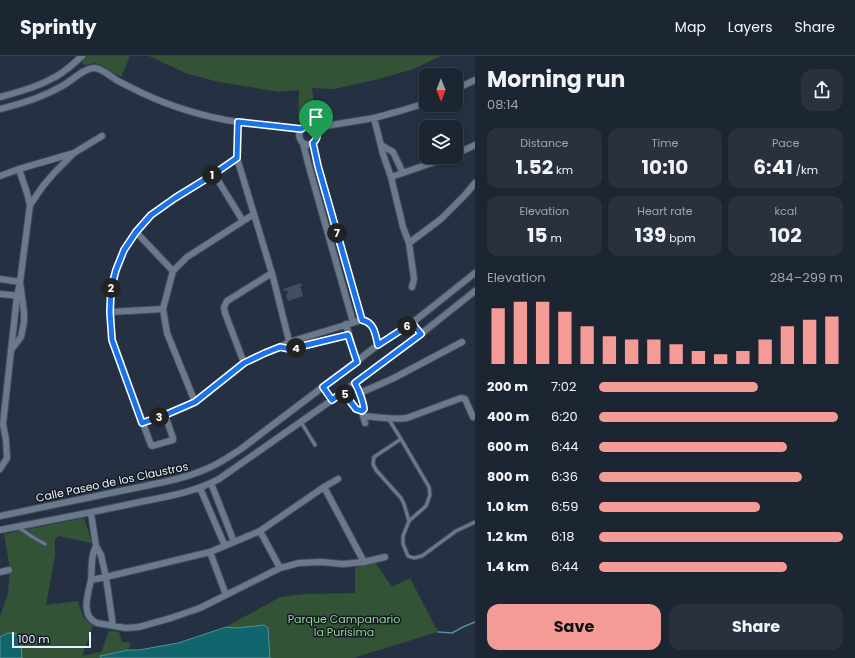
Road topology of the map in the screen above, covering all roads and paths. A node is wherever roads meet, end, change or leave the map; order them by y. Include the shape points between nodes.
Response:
1 (82, 56) edge
2 (475, 80) edge
3 (463, 86) edge
4 (0, 97) edge
5 (419, 104) edge
6 (0, 109) edge
7 (374, 118) junction
8 (238, 122) junction
9 (313, 128) junction
10 (301, 129) junction
11 (102, 136) dead end
12 (313, 143) junction
13 (303, 144) junction
14 (382, 145) junction
15 (475, 145) edge
16 (463, 151) edge
17 (74, 153) junction
18 (237, 158) junction
19 (428, 164) edge
20 (19, 169) junction
21 (402, 173) junction
22 (214, 174) junction
23 (0, 176) edge
24 (391, 177) junction
25 (475, 183) edge
26 (30, 205) junction
27 (254, 214) junction
28 (243, 221) junction
29 (136, 232) junction
30 (337, 234) junction
31 (328, 236) junction
32 (409, 243) junction
33 (172, 271) junction
34 (272, 273) junction
35 (475, 273) edge
36 (0, 278) edge
37 (20, 282) junction
38 (412, 287) dead end
39 (0, 294) edge
40 (474, 295) edge
41 (20, 296) junction
42 (163, 309) junction
43 (429, 309) junction
44 (110, 312) junction
45 (362, 320) junction
46 (438, 320) junction
47 (353, 322) junction
48 (412, 323) junction
49 (346, 324) junction
50 (421, 334) junction
51 (348, 335) junction
52 (289, 342) junction
53 (462, 342) dead end
54 (378, 345) junction
55 (280, 347) junction
56 (290, 349) junction
57 (11, 351) junction
58 (357, 362) junction
59 (244, 363) junction
60 (355, 383) junction
61 (323, 387) junction
62 (343, 392) junction
63 (360, 393) junction
64 (332, 400) junction
65 (195, 402) junction
66 (362, 413) junction
67 (165, 415) junction
68 (473, 417) dead end
69 (388, 418) junction
70 (301, 422) junction
71 (142, 423) junction
72 (365, 423) dead end
73 (1, 426) edge
74 (401, 439) junction
75 (315, 445) dead end
76 (0, 470) edge
77 (338, 479) dead end
78 (211, 483) junction
79 (324, 487) junction
80 (200, 488) junction
81 (50, 506) junction
82 (91, 513) junction
83 (0, 516) edge
84 (53, 520) junction
85 (409, 521) junction
86 (475, 522) edge
87 (18, 526) junction
88 (0, 530) edge
89 (260, 531) junction
90 (234, 542) junction
91 (45, 544) dead end
92 (96, 546) junction
93 (225, 546) junction
94 (210, 552) junction
95 (385, 557) dead end
96 (364, 562) junction
97 (280, 568) junction
98 (9, 570) dead end
99 (0, 572) edge
100 (106, 577) junction
101 (91, 580) junction
102 (226, 595) junction
103 (113, 626) junction

1 - 4 street via 52,79
2 - 3 street
5 - 7 street
6 - 8 street via 63,86 92,68 100,69 144,94 173,105
7 - 9 street
7 - 14 street
8 - 10 street
8 - 18 street
9 - 10 street via 307,126
9 - 12 street via 317,137
10 - 13 street via 299,135
11 - 17 street
12 - 13 street
12 - 30 street
13 - 31 street
14 - 21 street via 393,152
14 - 24 street
15 - 16 street
17 - 20 street
17 - 26 street via 43,186
18 - 22 street
18 - 27 street
19 - 21 street
20 - 23 street
20 - 26 street
21 - 24 street
22 - 28 street
22 - 29 street via 151,215
24 - 32 street
25 - 32 street via 441,219
26 - 37 street
27 - 28 street
27 - 34 street
28 - 33 street via 187,257
29 - 33 street
29 - 44 street via 124,250 116,270 111,289
30 - 31 street
30 - 45 street
31 - 47 street
32 - 38 street via 414,279
33 - 42 street
34 - 52 street
34 - 59 street via 227,301 224,307
35 - 43 street, Calle Paseo de los Claustros
36 - 37 street
37 - 41 street
39 - 41 street
40 - 46 street
41 - 57 street
41 - 57 street via 24,322 21,337
42 - 44 street
42 - 65 street via 167,333
43 - 46 street
43 - 48 street, Calle Paseo de los Claustros
44 - 71 street via 112,340
45 - 47 street
45 - 54 street via 373,328
46 - 50 street
47 - 49 street
48 - 50 street
48 - 54 street, Calle Paseo de los Claustros
49 - 51 street
49 - 52 street
50 - 60 street
51 - 56 street
51 - 58 street
52 - 55 street
52 - 56 street
53 - 63 street
54 - 58 street, Calle Paseo de los Claustros
55 - 56 street
55 - 59 street
57 - 73 street
58 - 61 street, Calle Paseo de los Claustros
59 - 65 street
60 - 62 street
60 - 63 street
61 - 64 street
61 - 81 street, Calle Paseo de los Claustros via 227,458 206,470 186,477
62 - 64 street
62 - 66 street
63 - 66 street via 364,405
64 - 70 street
65 - 67 street
66 - 69 street
66 - 72 street
67 - 71 street
67 - 71 street via 173,438 155,446 151,445
68 - 69 street via 465,399 461,398 407,418
69 - 74 lane
70 - 75 lane
70 - 78 street
73 - 76 street via 6,440 7,458
74 - 85 lane via 429,486 430,495 426,506
74 - 85 lane via 374,457 373,464 401,498
77 - 79 street
78 - 80 street
78 - 90 street
79 - 89 street
79 - 96 street
80 - 82 street
80 - 93 street
81 - 83 street, Calle Paseo de los Claustros
81 - 84 street
82 - 84 street
82 - 92 street
84 - 87 street
85 - 86 lane via 403,536 403,544 408,556 414,558 422,556 456,531
87 - 88 street
87 - 91 lane
89 - 90 street
89 - 97 street
90 - 93 street
92 - 100 street
92 - 101 street
93 - 94 street
94 - 100 street
94 - 102 street
95 - 96 street
96 - 97 street via 299,563
97 - 102 street
98 - 99 street
100 - 101 street
100 - 103 street
101 - 103 street via 86,601 89,617 94,622
102 - 103 street via 200,608 139,627

